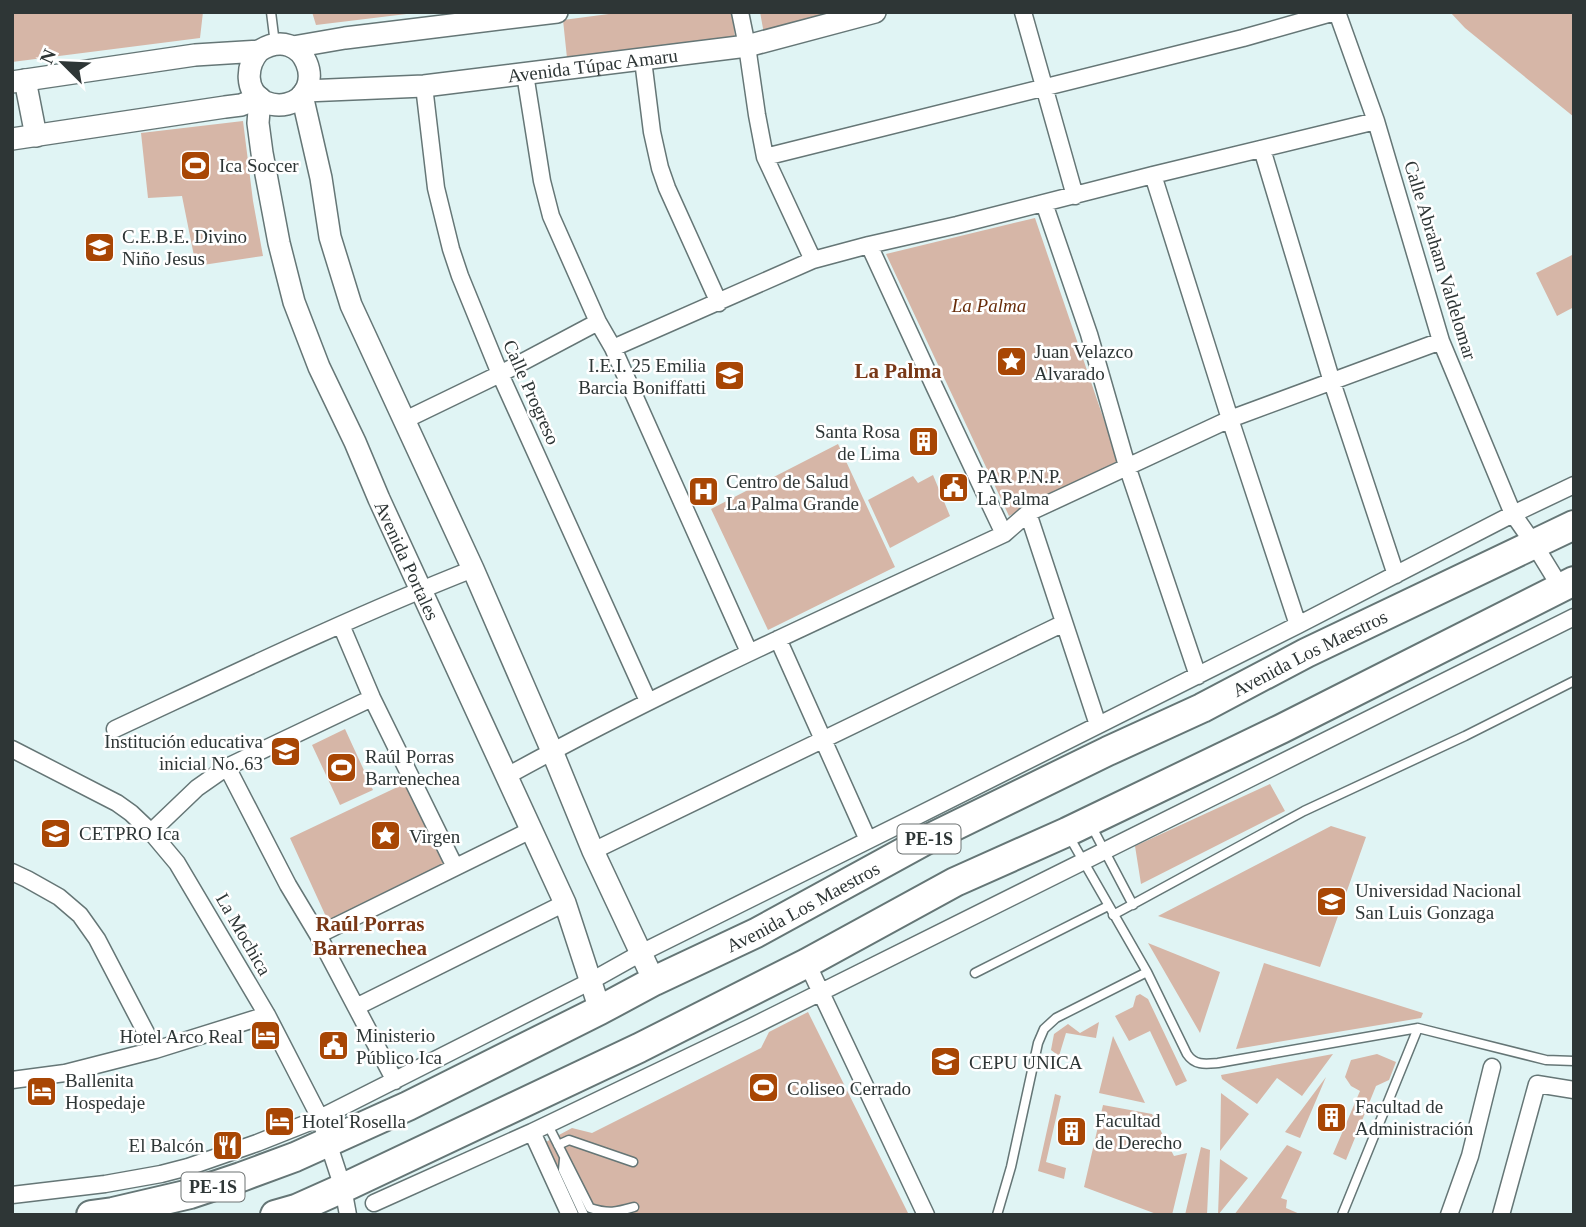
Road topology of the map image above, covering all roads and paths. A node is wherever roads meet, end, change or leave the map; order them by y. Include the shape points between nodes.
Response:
1 (271, 12) edge
2 (557, 12) edge
3 (740, 12) edge
4 (875, 12) edge
5 (1023, 12) edge
6 (1336, 12) edge
7 (747, 46) junction
8 (276, 47) junction
9 (643, 60) junction
10 (525, 74) junction
11 (19, 81) edge
12 (424, 86) junction
13 (1044, 87) junction
14 (303, 93) junction
15 (259, 98) junction
16 (1376, 121) junction
17 (36, 136) junction
18 (12, 139) edge
19 (1262, 149) junction
20 (765, 157) junction
21 (1153, 175) junction
22 (1075, 196) junction
23 (1044, 203) junction
24 (869, 244) junction
25 (813, 260) junction
26 (719, 303) junction
27 (598, 322) junction
28 (1441, 341) junction
29 (613, 348) junction
30 (500, 374) junction
31 (1332, 382) junction
32 (1230, 419) junction
33 (405, 420) junction
34 (1127, 466) junction
35 (1574, 485) edge
36 (1028, 513) junction
37 (1513, 514) junction
38 (1574, 524) edge
39 (1004, 534) junction
40 (1534, 544) junction
41 (473, 569) junction
42 (1396, 575) junction
43 (1567, 585) edge
44 (421, 590) junction
45 (1574, 617) edge
46 (1064, 623) junction
47 (341, 625) junction
48 (1298, 625) junction
49 (778, 639) junction
50 (748, 652) junction
51 (1198, 676) junction
52 (1574, 681) edge
53 (372, 698) junction
54 (648, 701) junction
55 (1098, 725) junction
56 (115, 729) dead end
57 (822, 740) junction
58 (12, 748) edge
59 (552, 751) junction
60 (228, 767) junction
61 (507, 776) junction
62 (1078, 827) junction
63 (531, 830) junction
64 (151, 832) junction
65 (868, 840) junction
66 (593, 851) junction
67 (1105, 851) junction
68 (1083, 862) junction
69 (455, 867) junction
70 (12, 872) edge
71 (565, 903) junction
72 (1133, 905) junction
73 (1108, 906) junction
74 (1113, 915) junction
75 (318, 935) junction
76 (641, 953) junction
77 (807, 963) junction
78 (1147, 972) junction
79 (975, 973) dead end
80 (591, 981) junction
81 (654, 981) junction
82 (820, 993) junction
83 (356, 1007) junction
84 (600, 1010) junction
85 (267, 1015) junction
86 (1418, 1028) junction
87 (155, 1050) junction
88 (1574, 1061) edge
89 (1492, 1067) dead end
90 (12, 1080) edge
91 (395, 1081) junction
92 (1574, 1090) edge
93 (548, 1125) junction
94 (325, 1130) junction
95 (532, 1132) junction
96 (558, 1145) junction
97 (564, 1158) junction
98 (633, 1162) dead end
99 (12, 1195) edge
100 (345, 1202) edge
101 (634, 1207) dead end
102 (375, 1209) edge
103 (289, 1213) edge
104 (91, 1215) edge
105 (570, 1215) edge
106 (584, 1215) edge
107 (926, 1215) edge
108 (997, 1215) edge
109 (1342, 1215) edge
110 (1449, 1215) edge
111 (1501, 1215) edge

1 - 8 lane
2 - 8 street
3 - 7 street
4 - 7 street, Avenida Túpac Amaru
5 - 13 street
6 - 13 street
6 - 16 street, Calle Abraham Valdelomar
7 - 9 street, Avenida Túpac Amaru
7 - 20 street
8 - 11 street
8 - 14 street via 300,52 306,59 310,77
8 - 15 street via 253,58 249,68 251,87
9 - 10 street, Avenida Túpac Amaru
9 - 26 street via 660,168
10 - 12 street, Avenida Túpac Amaru
10 - 27 street via 551,216
11 - 17 street
12 - 14 street, Avenida Túpac Amaru
12 - 30 street, Calle Progreso via 436,188 447,233
13 - 20 street
13 - 22 street
14 - 15 street via 284,105
14 - 33 street via 340,271 351,305
15 - 17 street via 241,105
15 - 44 street, Avenida Portales via 262,153 294,302
16 - 19 street
16 - 28 street, Calle Abraham Valdelomar
17 - 18 street
19 - 21 street
19 - 31 street
20 - 25 street
21 - 22 street
21 - 32 street
22 - 23 street
23 - 24 street
23 - 34 street
24 - 25 street
24 - 39 street
25 - 26 street
26 - 29 street
27 - 29 street
27 - 30 street
28 - 31 street
28 - 37 street, Calle Abraham Valdelomar
29 - 50 street
30 - 33 street
30 - 54 street, Calle Progreso
31 - 32 street
31 - 42 street
32 - 34 street
32 - 48 street
33 - 41 street
34 - 36 street
34 - 51 street
35 - 37 street
36 - 39 street
36 - 46 street
37 - 40 street, Calle Abraham Valdelomar
37 - 42 street
38 - 40 highway, Avenida Los Maestros / PE-1S
39 - 49 street
40 - 43 street, Calle Abraham Valdelomar
40 - 81 highway, Avenida Los Maestros / PE-1S via 937,835 756,933
41 - 44 street
41 - 59 street
42 - 48 street
43 - 62 highway, PE-1S
44 - 47 street
44 - 61 street, Avenida Portales
45 - 67 street
46 - 55 street
46 - 57 street
47 - 53 street
47 - 56 street
48 - 51 street
49 - 50 street
49 - 57 street
50 - 54 street
51 - 55 street
52 - 72 lane via 1304,811
53 - 60 street
53 - 69 street
54 - 59 street
55 - 65 street
57 - 65 street
57 - 66 street
58 - 64 street, La Mochica via 117,803
59 - 61 street
59 - 66 street
60 - 64 street via 197,788
60 - 75 street
61 - 63 street, Avenida Portales
62 - 67 lane
62 - 68 lane
62 - 77 highway, PE-1S via 955,882
63 - 69 street
63 - 71 street, Avenida Portales
64 - 85 street, La Mochica via 191,885
65 - 76 street
66 - 76 street
67 - 68 street
67 - 72 lane
68 - 73 lane
68 - 82 street
69 - 75 street
70 - 87 street via 59,897 80,915
71 - 80 street, Avenida Portales
71 - 83 street
72 - 74 lane
73 - 74 lane
73 - 79 lane
74 - 78 lane
75 - 83 street
76 - 80 street
76 - 81 street
77 - 82 street
77 - 100 highway, PE-1S
78 - 86 lane via 1187,1055 1199,1064
78 - 108 lane via 1056,1018 1044,1029
80 - 84 street, Avenida Portales
80 - 91 street
81 - 84 highway, Avenida Los Maestros / PE-1S
82 - 93 street
82 - 107 street
83 - 91 street
84 - 94 highway, Avenida Los Maestros / PE-1S via 408,1106
85 - 87 street
85 - 94 street, La Mochica
86 - 88 lane via 1546,1060
86 - 109 lane
87 - 90 street via 65,1073
89 - 110 street via 1470,1156
91 - 94 street
92 - 111 street via 1537,1084
93 - 95 street
93 - 96 lane
94 - 99 street via 257,1143 161,1174
94 - 100 street, La Mochica
94 - 104 highway, Avenida Los Maestros / PE-1S via 273,1166 190,1194
95 - 102 street
95 - 105 street
96 - 97 lane
96 - 98 lane via 569,1140
97 - 101 lane via 590,1208 615,1213
97 - 106 lane via 563,1170
100 - 102 street via 360,1191 369,1195
100 - 103 highway, PE-1S

